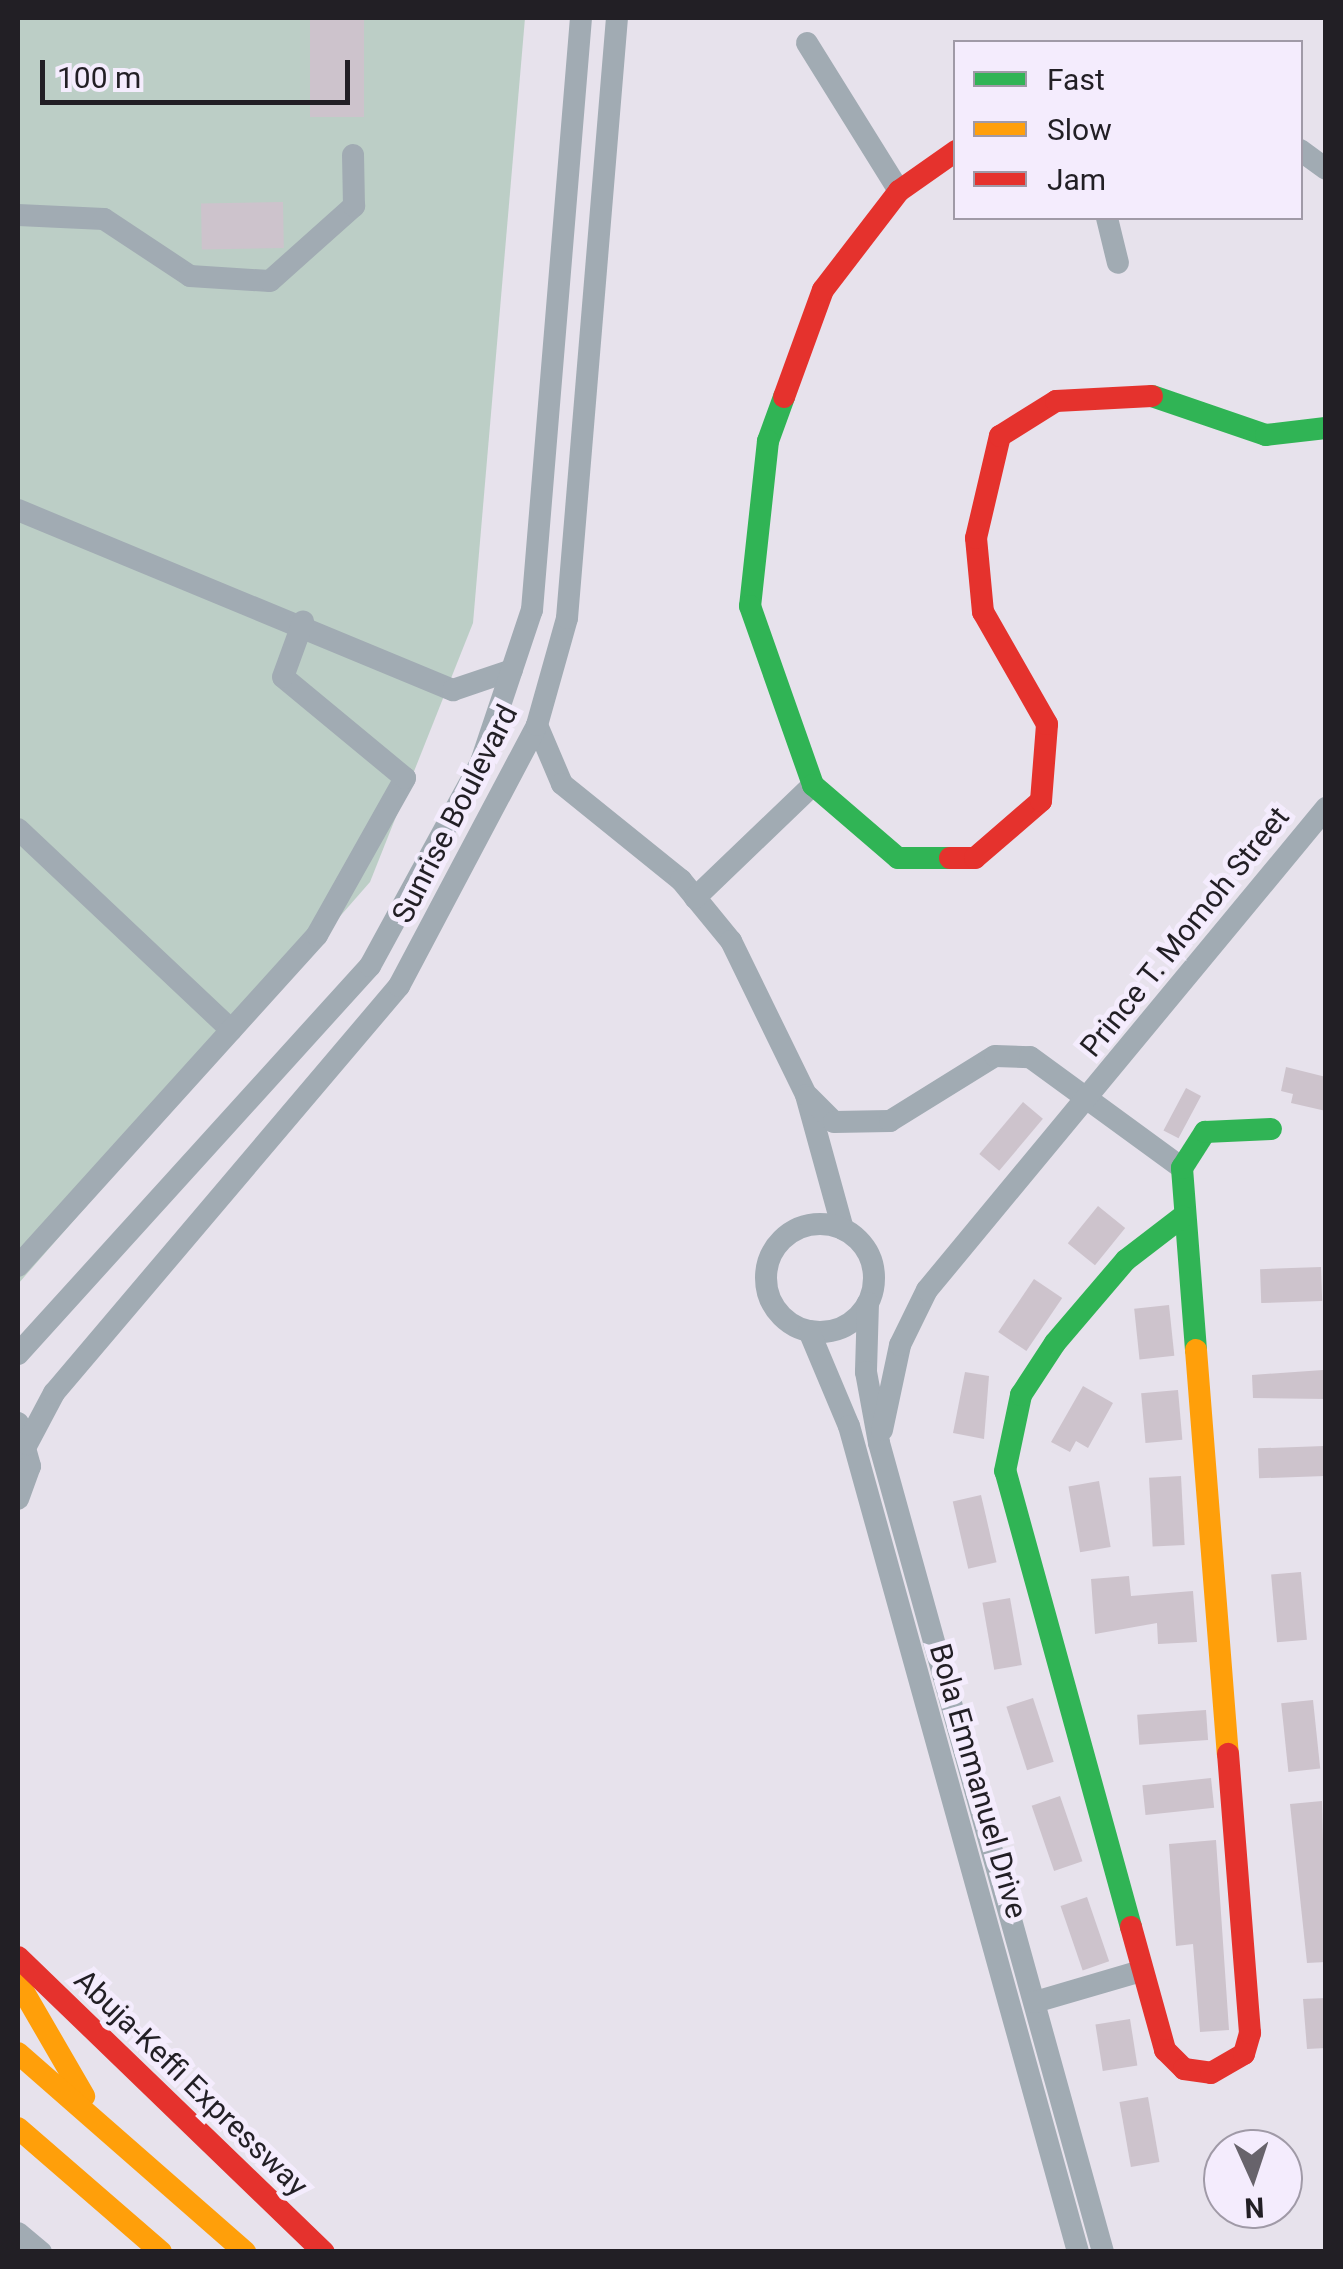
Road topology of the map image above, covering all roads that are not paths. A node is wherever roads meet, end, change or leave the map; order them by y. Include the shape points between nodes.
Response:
1 (581, 18) edge
2 (617, 18) edge
3 (807, 43) dead end
4 (1303, 152) edge
5 (953, 153) edge
6 (353, 155) dead end
7 (1326, 168) edge
8 (900, 190) junction
9 (18, 215) edge
10 (1107, 220) edge
11 (1118, 263) dead end
12 (1326, 428) edge
13 (18, 510) edge
14 (303, 622) junction
15 (512, 670) junction
16 (537, 725) junction
17 (812, 785) junction
18 (1326, 808) edge
19 (18, 828) edge
20 (695, 898) junction
21 (230, 1030) junction
22 (1090, 1094) junction
23 (806, 1095) junction
24 (1271, 1129) dead end
25 (1182, 1168) junction
26 (1182, 1217) junction
27 (842, 1229) junction
28 (18, 1266) edge
29 (868, 1303) junction
30 (808, 1331) junction
31 (18, 1354) edge
32 (22, 1434) edge
33 (879, 1443) junction
34 (18, 1499) edge
35 (18, 1958) edge
36 (1141, 1971) junction
37 (18, 1982) edge
38 (1035, 2002) junction
39 (18, 2054) edge
40 (101, 2125) junction
41 (18, 2128) edge
42 (18, 2152) edge
43 (84, 2188) junction
44 (18, 2234) edge
45 (41, 2252) edge
46 (161, 2252) edge
47 (245, 2252) edge
48 (324, 2252) edge
49 (1078, 2252) edge
50 (1104, 2252) edge

1 - 15 street, Sunrise Boulevard via 554,414 532,610
2 - 16 street, Sunrise Boulevard via 567,618
3 - 8 street
4 - 7 street
5 - 8 main road
6 - 9 street via 354,206 270,280 190,276 104,219
8 - 17 main road via 823,290 768,441 750,606
10 - 11 street
12 - 17 main road via 1266,436 1156,396 1056,401 1000,436 976,538 983,612 1047,724 1041,801 975,858 898,858
13 - 14 street
14 - 15 street via 454,690
14 - 21 street via 283,677 405,778 317,935
15 - 31 street, Sunrise Boulevard via 481,762 370,966
16 - 20 street via 562,784
16 - 32 street, Sunrise Boulevard via 399,986
17 - 20 street
18 - 22 street, Prince T. Momoh Street
19 - 21 street
20 - 23 street via 731,941
21 - 28 street
22 - 23 street via 1010,1054 890,1121 834,1122
22 - 25 street
22 - 33 street, Prince T. Momoh Street via 927,1290 900,1345
23 - 27 street
24 - 25 main road via 1220,1126 1192,1146
25 - 26 main road
26 - 36 main road via 1126,1260 1055,1343 1021,1395 1006,1452 1010,1502
26 - 36 main road via 1250,2034 1244,2054 1211,2074 1176,2064
27 - 29 street via 868,1253
27 - 30 street via 791,1232 768,1260 777,1313
29 - 30 street via 844,1327
29 - 33 street, Bola Emmanuel Drive via 866,1372
30 - 49 street, Bola Emmanuel Drive via 849,1426
32 - 34 street, Sunrise Boulevard
33 - 38 street, Bola Emmanuel Drive
35 - 48 main road, Abuja-Keffi Expressway
36 - 38 street
37 - 40 main road
38 - 50 street, Bola Emmanuel Drive
39 - 40 main road
40 - 47 main road
41 - 43 main road
42 - 43 main road
43 - 46 main road
44 - 45 street

